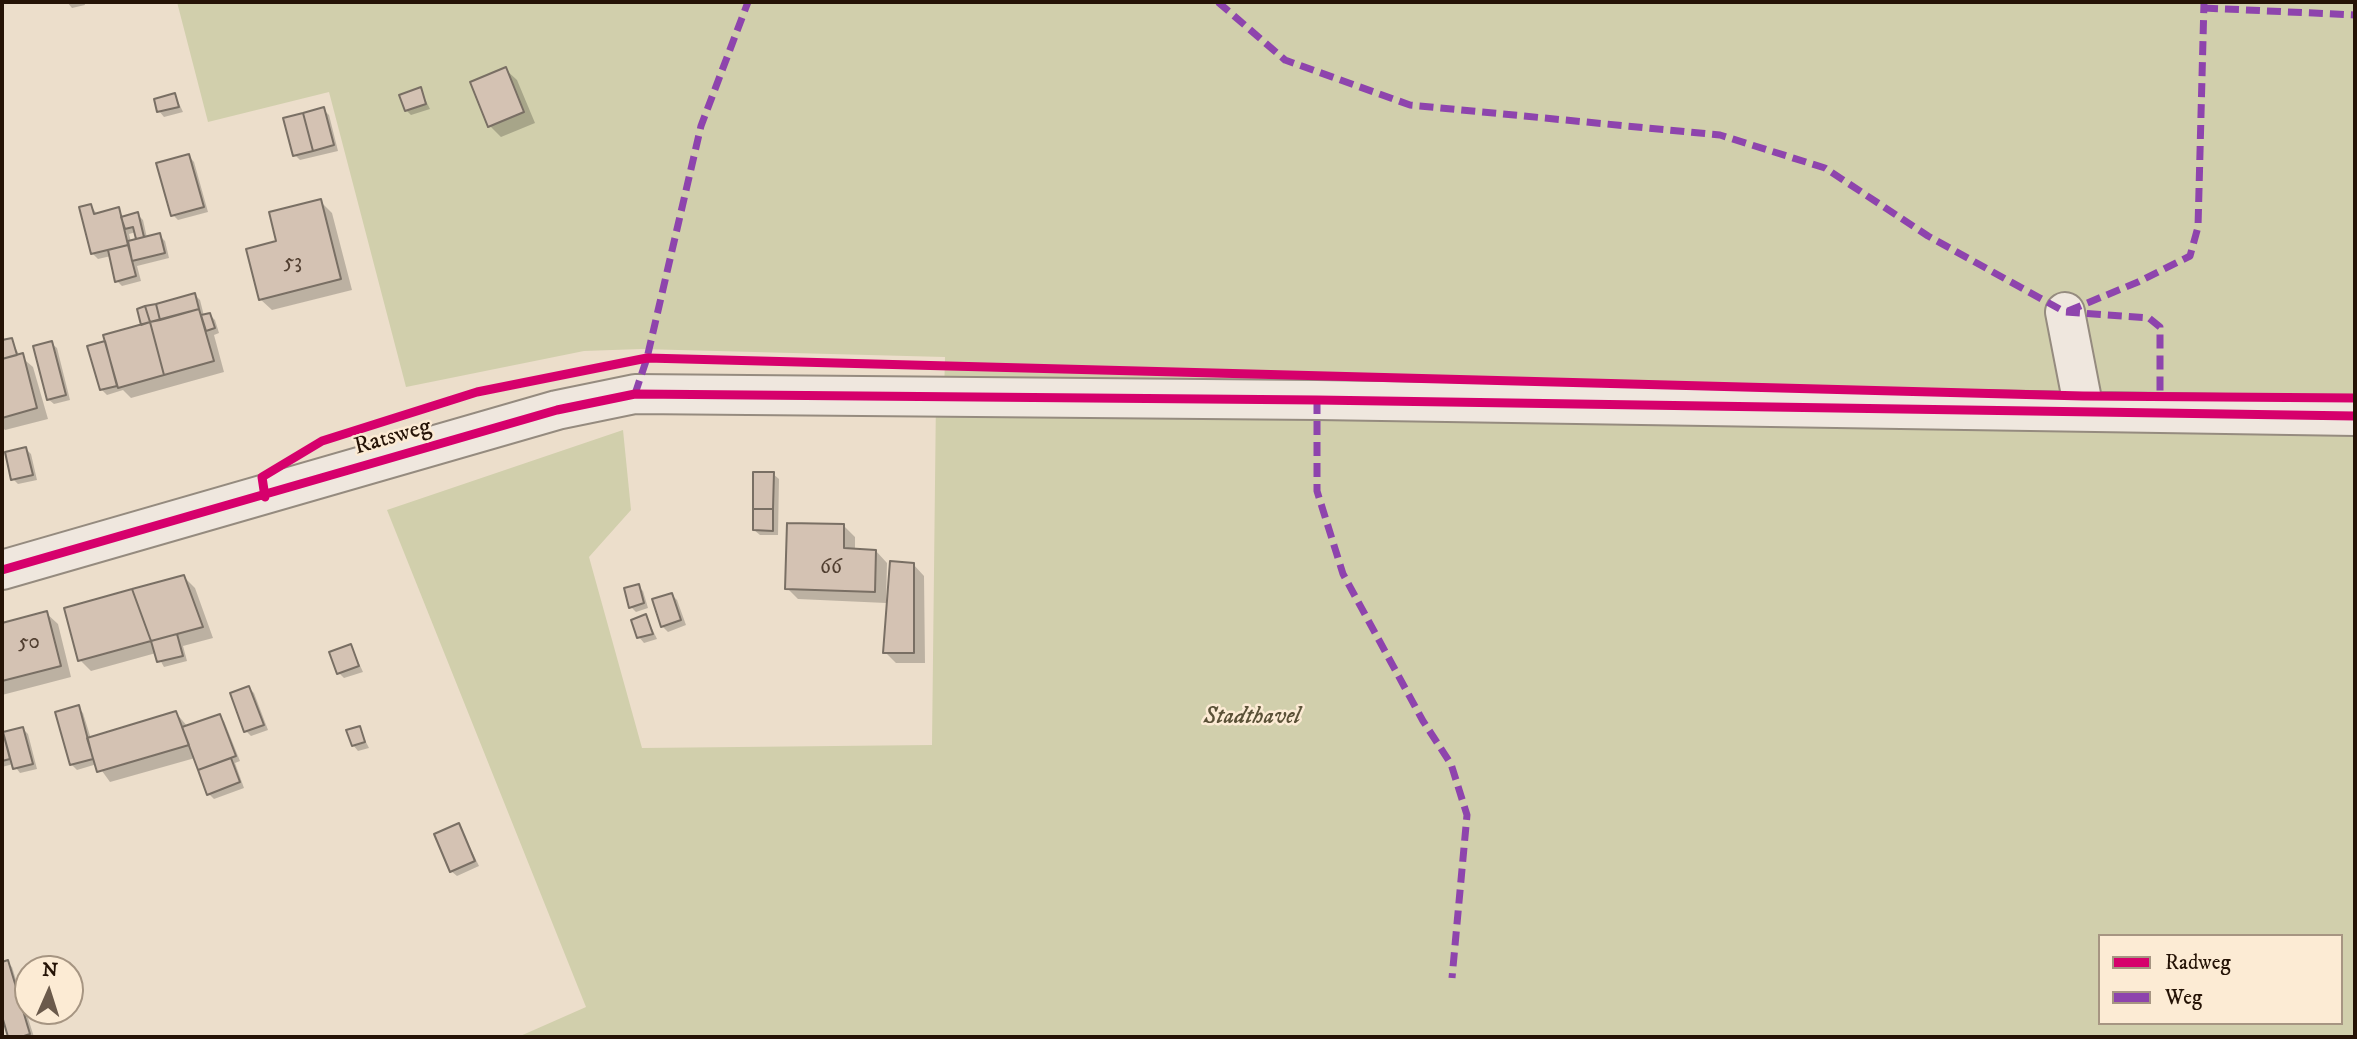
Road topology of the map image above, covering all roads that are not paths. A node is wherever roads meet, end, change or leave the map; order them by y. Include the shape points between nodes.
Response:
1 (2065, 312) dead end
2 (2084, 410) junction
3 (2355, 416) edge
4 (2, 570) edge

1 - 2 street
2 - 3 street, Ratsweg
2 - 4 street, Ratsweg via 635,394 557,410

